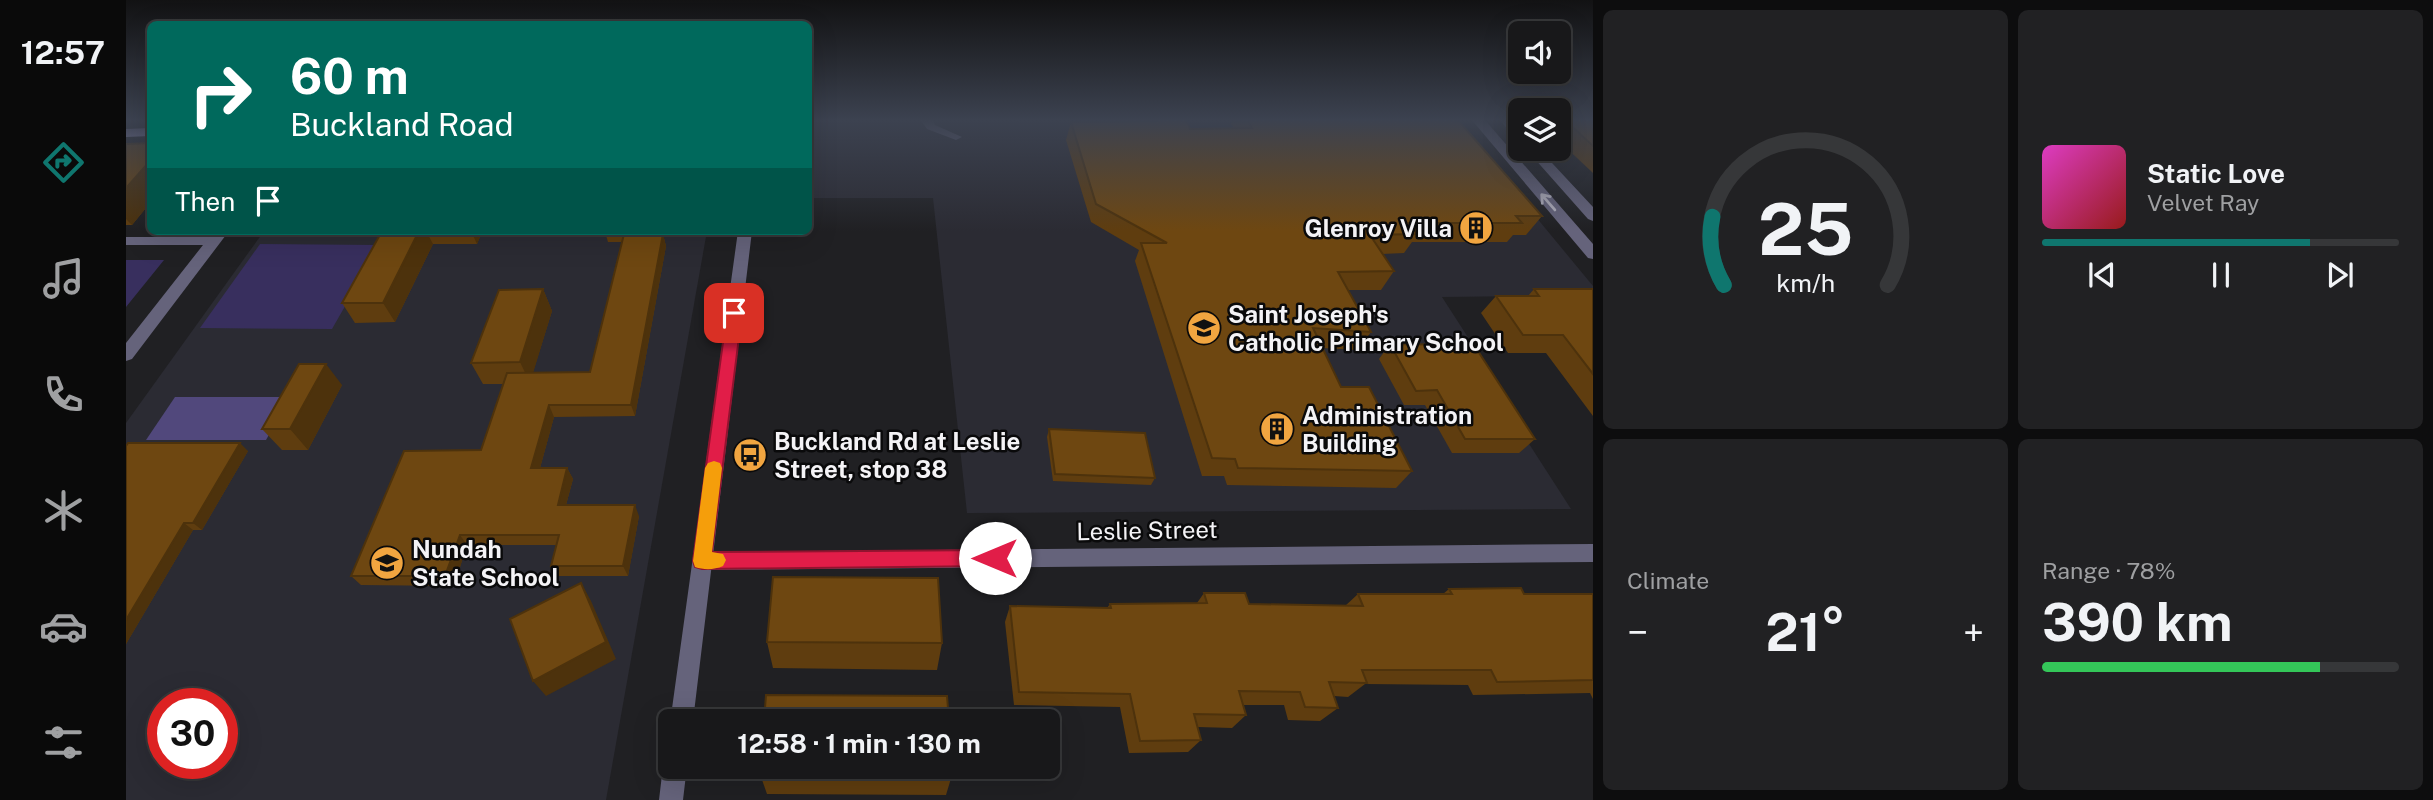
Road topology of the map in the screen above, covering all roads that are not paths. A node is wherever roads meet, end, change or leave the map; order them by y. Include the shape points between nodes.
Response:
1 (1509, 156) edge
2 (1543, 161) edge
3 (1593, 216) edge
4 (744, 235) edge
5 (218, 236) edge
6 (126, 241) edge
7 (1593, 254) edge
8 (126, 355) edge
9 (1593, 553) edge
10 (702, 561) junction
11 (683, 709) edge
12 (673, 779) edge
13 (671, 800) edge

7 -> 1 street
2 - 3 street
4 - 10 street
5 - 6 lane
5 - 8 street
9 - 10 street, Leslie Street
10 - 11 street
12 - 13 street

